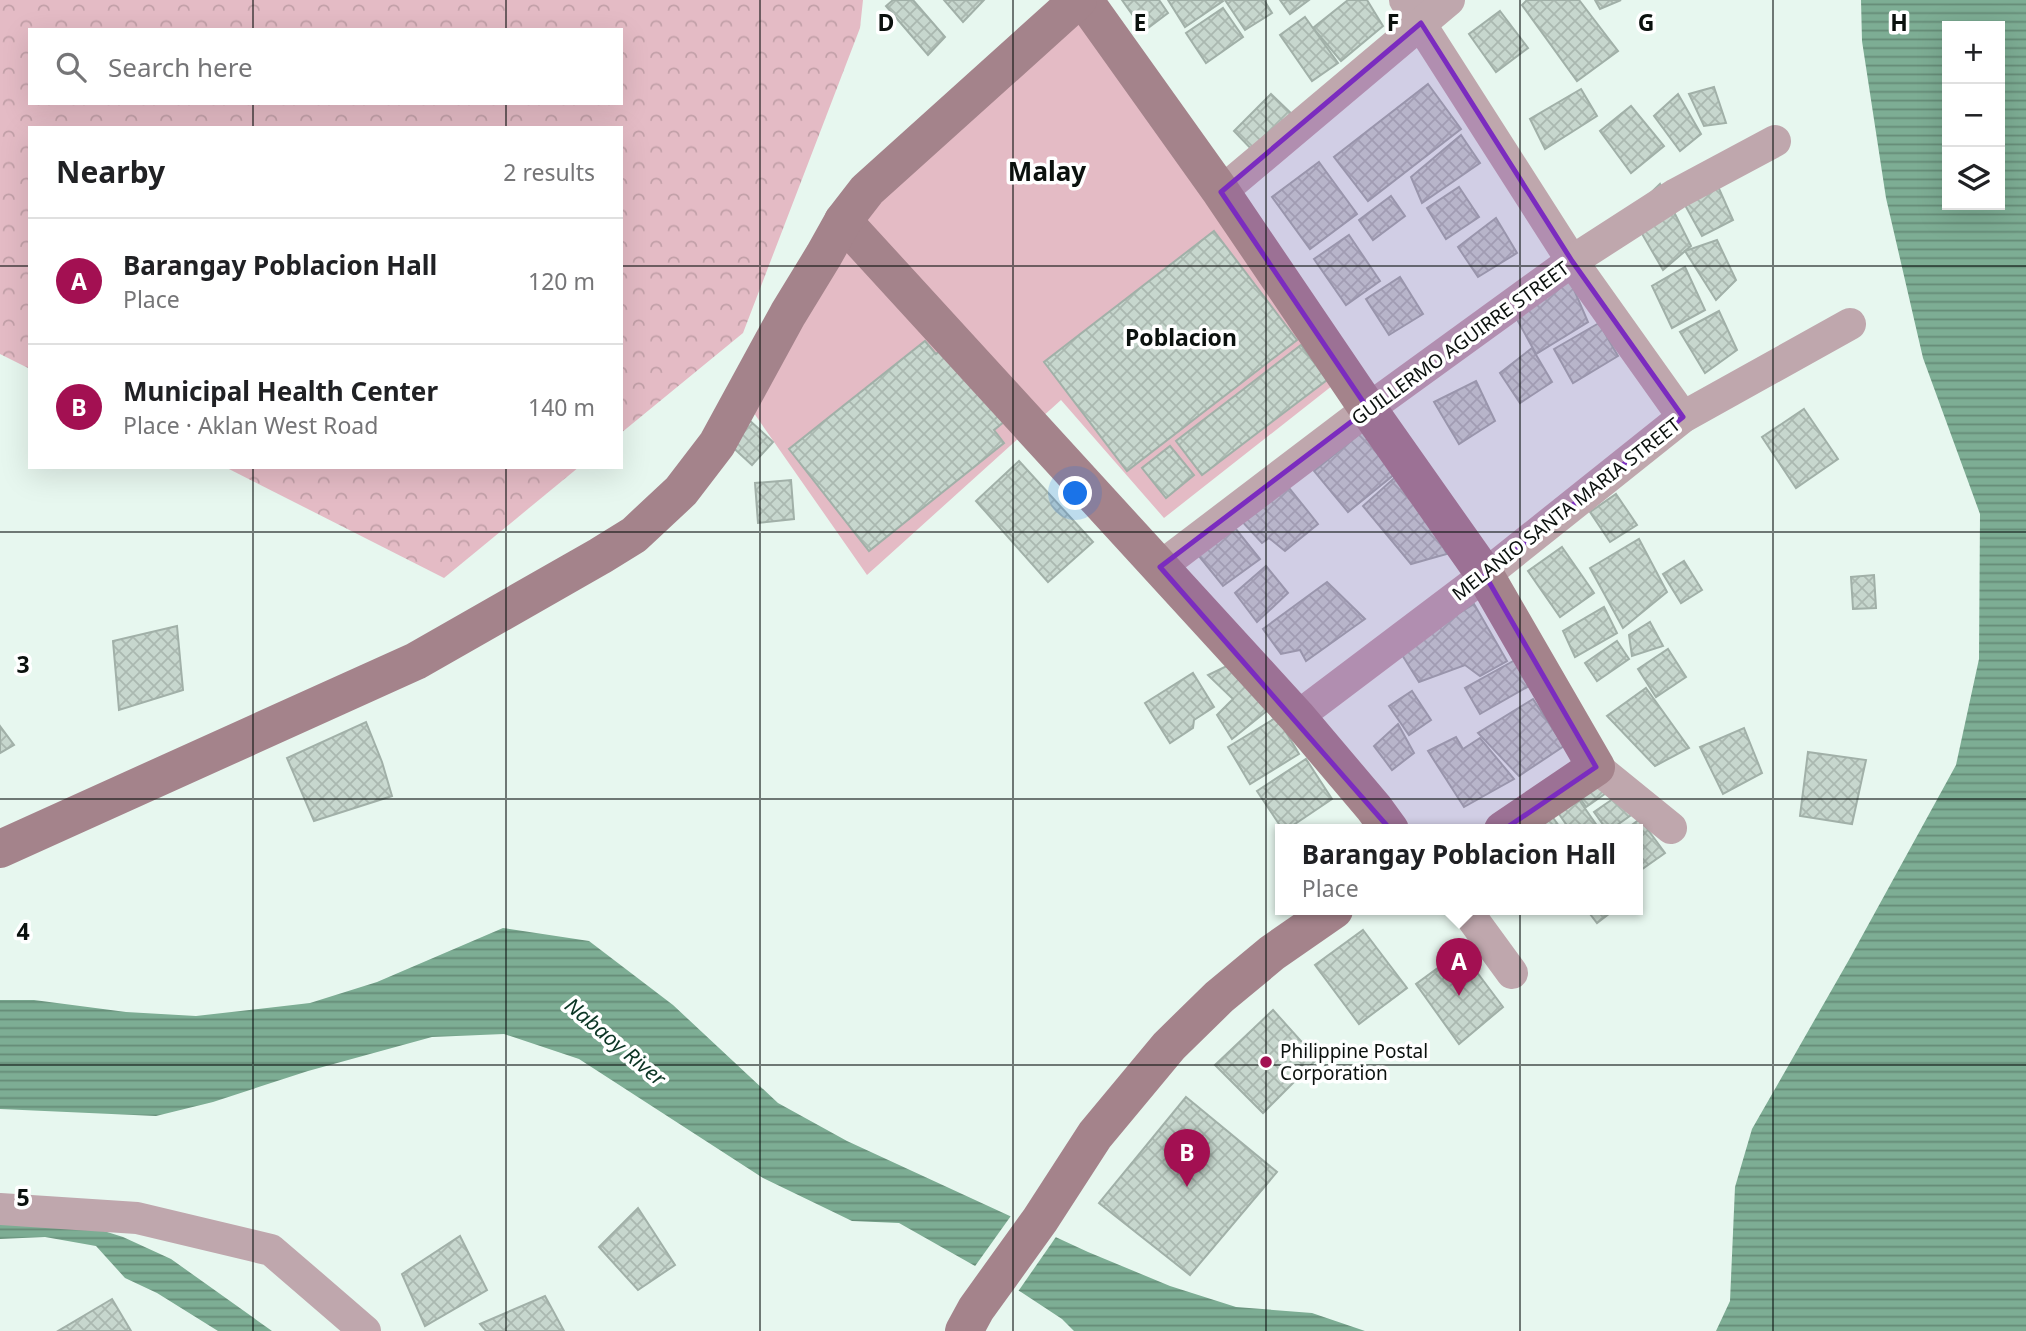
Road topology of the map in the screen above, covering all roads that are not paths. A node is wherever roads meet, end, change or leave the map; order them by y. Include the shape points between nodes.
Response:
1 (1078, 0) edge
2 (1084, 0) edge
3 (1449, 0) edge
4 (1413, 12) edge
5 (1774, 141) dead end
6 (1221, 192) junction
7 (843, 221) junction
8 (1572, 261) junction
9 (1850, 324) dead end
10 (1368, 409) junction
11 (1683, 417) junction
12 (1160, 567) junction
13 (1485, 575) junction
14 (1297, 716) junction
15 (1595, 766) junction
16 (1386, 824) edge
17 (1512, 824) edge
18 (1671, 828) dead end
19 (0, 849) edge
20 (1327, 915) edge
21 (1470, 915) edge
22 (1512, 973) dead end
23 (0, 1209) edge
24 (970, 1320) edge
25 (365, 1331) edge

1 - 7 main road via 867,190
2 - 6 main road
3 - 4 street
4 - 6 street
4 - 8 street
5 - 8 street, GUILLERMO AGUIRRE STREET via 1676,194
6 - 10 main road
7 - 12 main road
7 - 19 main road via 717,444 681,491 634,535 416,661
8 - 10 street, GUILLERMO AGUIRRE STREET
8 - 11 street
9 - 11 street, MELANIO SANTA MARIA STREET
10 - 12 street, GUILLERMO AGUIRRE STREET
10 - 13 main road
11 - 13 street, MELANIO SANTA MARIA STREET
12 - 14 main road
13 - 14 street, MELANIO SANTA MARIA STREET
13 - 15 main road
14 - 16 main road
15 - 17 main road
15 - 18 street
20 - 24 main road via 1219,997 1169,1046 1095,1135
21 - 22 street
23 - 25 street via 137,1218 271,1250

